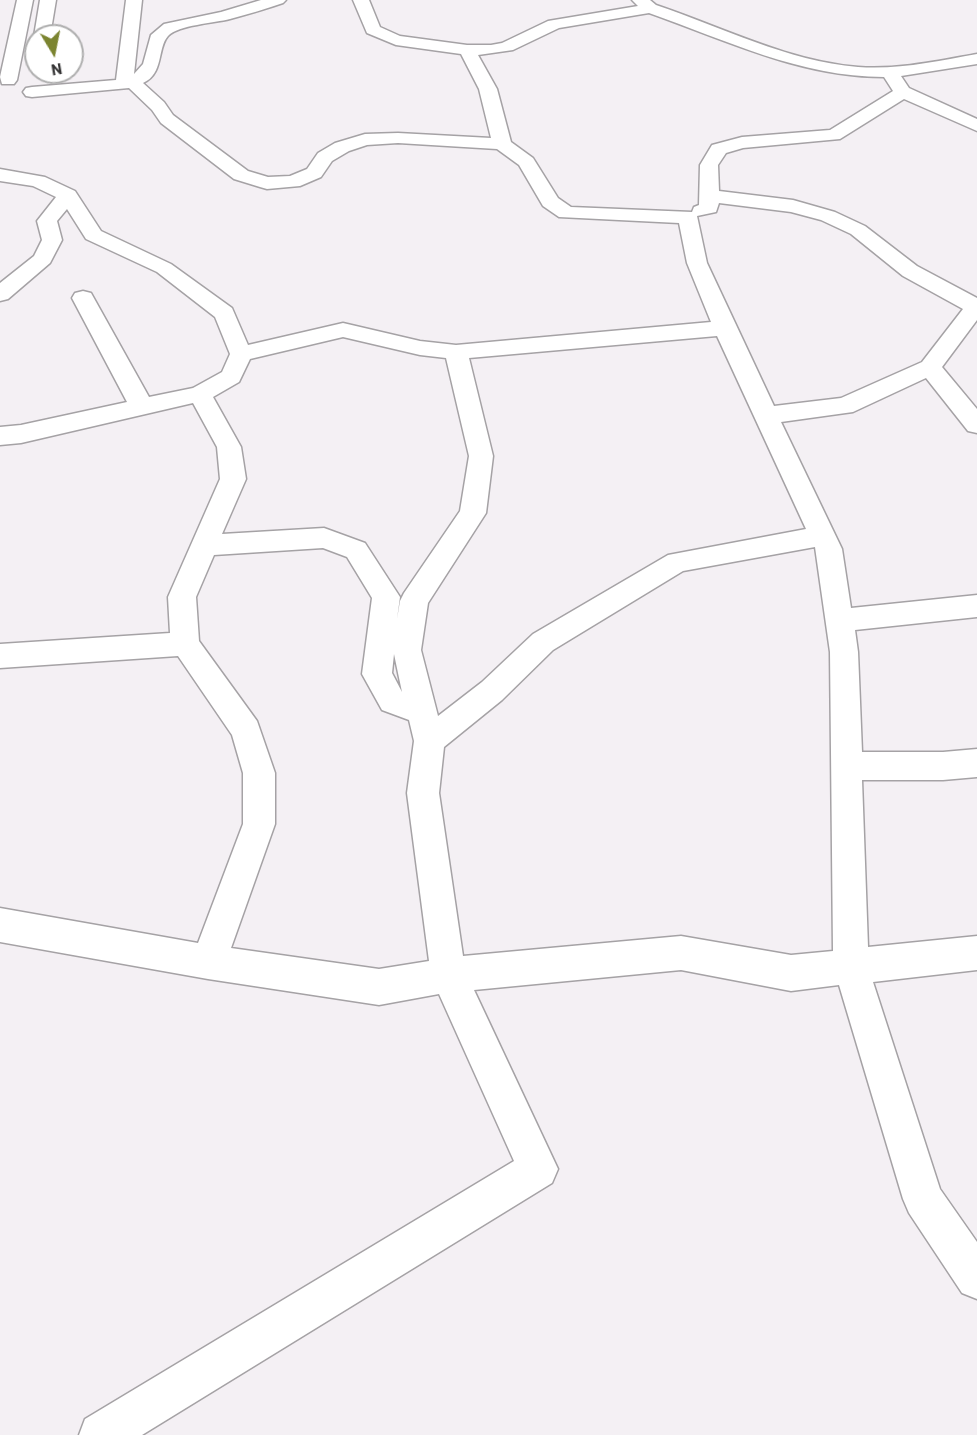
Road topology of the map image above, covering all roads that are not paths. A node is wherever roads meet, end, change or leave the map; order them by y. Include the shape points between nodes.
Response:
1 (25, 0) edge
2 (48, 0) edge
3 (134, 0) edge
4 (218, 0) edge
5 (278, 0) edge
6 (362, 0) edge
7 (618, 0) edge
8 (645, 4) edge
9 (543, 16) dead end
10 (204, 20) junction
11 (44, 24) edge
12 (467, 50) junction
13 (977, 59) edge
14 (890, 72) junction
15 (128, 83) junction
16 (33, 84) edge
17 (4, 87) edge
18 (32, 92) junction
19 (903, 92) junction
20 (160, 108) junction
21 (977, 126) edge
22 (205, 131) dead end
23 (502, 144) junction
24 (0, 175) edge
25 (68, 195) junction
26 (709, 196) junction
27 (688, 217) junction
28 (0, 294) edge
29 (82, 298) dead end
30 (976, 306) edge
31 (725, 328) junction
32 (456, 352) junction
33 (241, 354) junction
34 (930, 367) junction
35 (200, 394) junction
36 (142, 407) junction
37 (766, 415) junction
38 (977, 425) edge
39 (0, 436) edge
40 (823, 536) junction
41 (205, 545) junction
42 (977, 606) edge
43 (840, 620) junction
44 (185, 644) junction
45 (0, 656) edge
46 (423, 712) junction
47 (429, 741) junction
48 (977, 763) edge
49 (847, 766) junction
50 (0, 925) edge
51 (977, 953) edge
52 (208, 962) junction
53 (851, 966) junction
54 (448, 975) junction
55 (977, 1278) edge
56 (101, 1435) edge

1 - 17 street
2 - 11 street
3 - 15 street
4 - 10 street
5 - 10 street
6 - 12 street via 374,30 396,39
7 - 9 street via 620,5
8 - 12 street via 629,14 555,24 496,50
8 - 14 street via 737,42 791,59 837,69
10 - 15 street via 170,27 159,35 151,64 142,76
12 - 23 street via 488,89
13 - 14 street
14 - 19 street
15 - 18 street
15 - 20 street
16 - 18 street
17 - 18 street
19 - 21 street
19 - 26 street via 834,135 742,143 719,149 710,165
20 - 22 street via 175,108
20 - 23 street via 167,119 241,175 267,183 293,182 314,173 325,157 365,140
23 - 27 street via 526,162 550,202 566,213
24 - 25 street via 38,181
25 - 28 street via 47,221 52,240 43,259
25 - 33 street via 93,235 164,268 224,313
26 - 27 street via 709,208
26 - 30 street via 793,206 828,216 858,230 910,271
27 - 31 street via 697,263
29 - 36 street
30 - 34 street
31 - 32 street
31 - 37 street
32 - 33 street via 343,330
32 - 46 street via 481,456 473,513 414,601 407,650
33 - 35 street via 231,377
34 - 37 street via 845,406
34 - 38 street
35 - 36 street
35 - 41 street via 229,447 232,479
36 - 39 street
37 - 40 street
40 - 43 street via 830,549
40 - 47 street via 677,562 543,642 492,691
41 - 44 street via 182,597
41 - 46 street via 324,538 356,550 386,597 377,674 392,701
42 - 43 street
43 - 49 street
44 - 45 street
44 - 52 street via 246,730 260,773 259,824
46 - 47 street
47 - 54 street via 423,793
48 - 49 street
49 - 53 street
50 - 52 street
51 - 53 street
52 - 54 street via 379,987
53 - 54 street via 791,973 681,953
53 - 55 street via 923,1199
54 - 56 street via 538,1169

